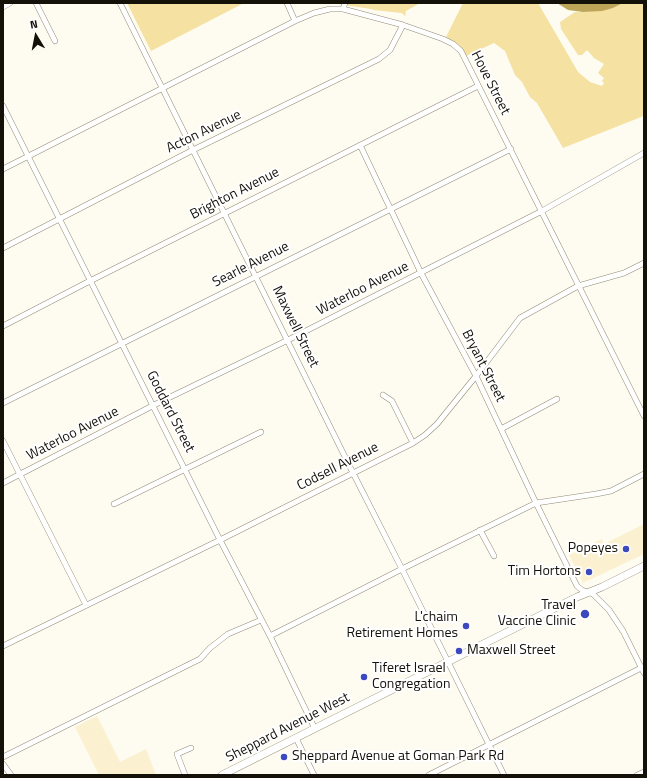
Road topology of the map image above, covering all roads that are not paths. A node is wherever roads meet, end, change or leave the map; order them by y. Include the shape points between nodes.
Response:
1 (10, 3) edge
2 (36, 3) edge
3 (120, 3) edge
4 (287, 3) edge
5 (346, 3) edge
6 (3, 7) edge
7 (343, 9) junction
8 (295, 21) junction
9 (403, 25) junction
10 (55, 41) dead end
11 (478, 86) junction
12 (162, 88) junction
13 (3, 106) edge
14 (360, 145) junction
15 (511, 149) junction
16 (194, 150) junction
17 (644, 153) edge
18 (28, 155) junction
19 (3, 169) edge
20 (391, 209) junction
21 (542, 211) junction
22 (224, 213) junction
23 (60, 218) junction
24 (3, 248) edge
25 (644, 264) edge
26 (421, 273) junction
27 (256, 276) junction
28 (90, 280) junction
29 (578, 286) junction
30 (3, 326) edge
31 (288, 340) junction
32 (122, 344) junction
33 (476, 376) junction
34 (383, 395) dead end
35 (557, 399) dead end
36 (3, 403) edge
37 (153, 406) junction
38 (644, 416) edge
39 (501, 429) junction
40 (261, 432) dead end
41 (3, 441) edge
42 (413, 443) junction
43 (186, 470) junction
44 (353, 473) junction
45 (644, 474) edge
46 (20, 475) junction
47 (3, 483) edge
48 (536, 503) junction
49 (114, 504) dead end
50 (480, 530) junction
51 (220, 540) junction
52 (494, 556) dead end
53 (644, 566) edge
54 (402, 569) junction
55 (589, 592) junction
56 (86, 605) junction
57 (261, 620) junction
58 (270, 636) junction
59 (3, 646) edge
60 (448, 662) junction
61 (643, 669) edge
62 (314, 729) junction
63 (296, 738) junction
64 (489, 745) junction
65 (191, 748) dead end
66 (3, 757) edge
67 (3, 764) edge
68 (644, 772) edge
69 (11, 775) edge
70 (185, 775) edge
71 (222, 775) edge
72 (314, 775) edge
73 (429, 775) edge
74 (504, 775) edge
75 (637, 775) edge

1 - 6 street
2 - 10 street
3 - 12 street, Maxwell Street
4 - 8 street
5 - 7 street
7 - 8 street, Hove Street via 330,9
7 - 9 street, Hove Street
8 - 12 street, Hove Street
9 - 11 street, Hove Street via 453,44 461,51
9 - 16 street, Acton Avenue via 390,50 380,59
11 - 14 street, Brighton Avenue
11 - 15 street, Hove Street
12 - 16 street, Maxwell Street
12 - 18 street, Hove Street
13 - 18 street, Goddard Street
14 - 20 street, Bryant Street
14 - 22 street, Brighton Avenue
15 - 20 street, Searle Avenue
15 - 21 street, Hove Street
16 - 22 street, Maxwell Street
16 - 23 street, Acton Avenue
17 - 21 street, Waterloo Avenue
18 - 19 street, Hove Street
18 - 23 street, Goddard Street
20 - 26 street, Bryant Street
20 - 27 street, Searle Avenue
21 - 26 street, Waterloo Avenue
21 - 29 street, Hove Street
22 - 27 street, Maxwell Street
22 - 28 street, Brighton Avenue
23 - 24 street, Acton Avenue
23 - 28 street, Goddard Street
25 - 29 street, Codsell Avenue via 624,273
26 - 31 street, Waterloo Avenue
26 - 33 street, Bryant Street
27 - 31 street, Maxwell Street
27 - 32 street, Searle Avenue
28 - 30 street, Brighton Avenue
28 - 32 street, Goddard Street
29 - 33 street, Codsell Avenue via 520,318
29 - 38 street, Hove Street
31 - 37 street, Waterloo Avenue
31 - 44 street, Maxwell Street
32 - 36 street, Searle Avenue
32 - 37 street, Goddard Street
33 - 39 street, Bryant Street
33 - 42 street, Codsell Avenue via 437,424
34 - 42 street via 392,400
35 - 39 street
37 - 43 street, Goddard Street
37 - 46 street, Waterloo Avenue
39 - 48 street, Bryant Street
40 - 43 street
41 - 46 street
42 - 44 street, Codsell Avenue
43 - 49 street
43 - 51 street, Goddard Street
44 - 51 street, Codsell Avenue
44 - 54 street, Maxwell Street
45 - 48 street via 611,490
46 - 47 street, Waterloo Avenue
46 - 56 street
48 - 50 street
48 - 55 street, Bryant Street via 577,586
50 - 52 street
50 - 54 street
51 - 56 street, Codsell Avenue
51 - 57 street, Goddard Street
53 - 55 main road, Sheppard Avenue West
54 - 58 street
54 - 60 street, Maxwell Street
55 - 60 main road, Sheppard Avenue West
55 - 61 street, Bryant Street via 600,599 609,610
56 - 59 street, Codsell Avenue
57 - 58 street, Goddard Street
57 - 66 street via 228,634 200,659
58 - 62 street, Goddard Street
60 - 62 main road, Sheppard Avenue West
60 - 64 street, Maxwell Street
61 - 64 street
62 - 63 main road, Sheppard Avenue West
63 - 71 main road, Sheppard Avenue West
63 - 72 street
64 - 73 street
64 - 74 street, Maxwell Street
65 - 70 street via 177,754
67 - 69 street
68 - 75 street

